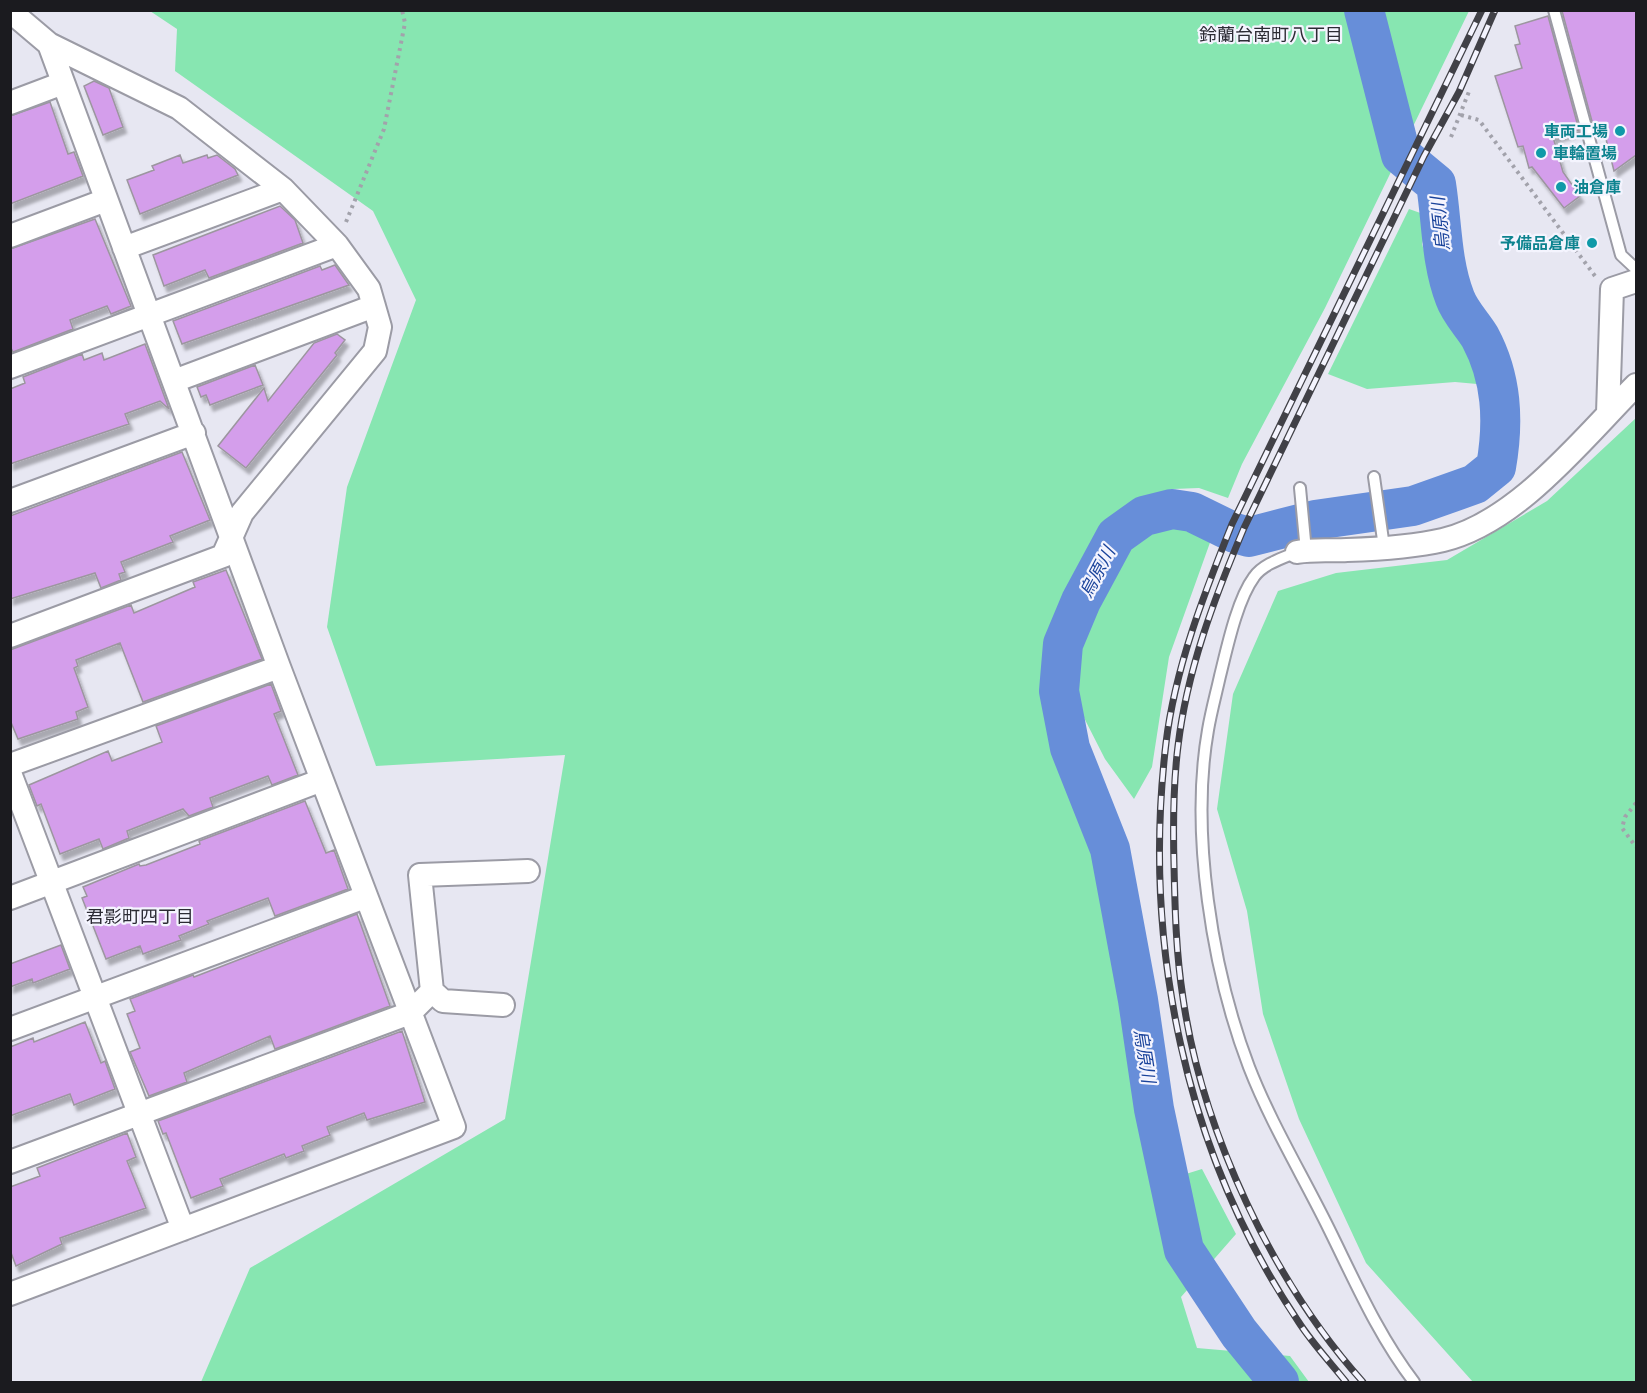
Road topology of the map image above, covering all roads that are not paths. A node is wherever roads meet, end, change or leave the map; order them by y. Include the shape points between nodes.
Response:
1 (1554, 10) edge
2 (10, 11) edge
3 (49, 44) junction
4 (63, 83) junction
5 (10, 103) edge
6 (283, 189) junction
7 (106, 200) junction
8 (10, 236) edge
9 (337, 245) junction
10 (124, 248) junction
11 (1636, 269) edge
12 (1636, 281) edge
13 (374, 306) junction
14 (149, 315) junction
15 (10, 367) edge
16 (174, 381) junction
17 (1636, 385) edge
18 (1608, 413) junction
19 (194, 433) junction
20 (1374, 477) dead end
21 (1300, 488) dead end
22 (10, 501) edge
23 (233, 537) junction
24 (1383, 542) junction
25 (1303, 547) junction
26 (10, 636) edge
27 (279, 667) junction
28 (10, 765) edge
29 (10, 773) edge
30 (322, 780) junction
31 (528, 871) dead end
32 (52, 882) junction
33 (365, 897) junction
34 (10, 898) edge
35 (432, 991) junction
36 (96, 999) junction
37 (503, 1005) dead end
38 (410, 1013) junction
39 (10, 1029) edge
40 (140, 1114) junction
41 (10, 1162) edge
42 (183, 1229) junction
43 (10, 1294) edge
44 (1414, 1383) edge

1 - 11 lane via 1621,255
2 - 3 street
3 - 4 street
3 - 6 street via 179,108
4 - 5 street
4 - 7 street
6 - 9 street
6 - 10 street
7 - 8 street
7 - 10 street
9 - 13 street via 369,289
9 - 14 street
10 - 14 street
12 - 18 street via 1612,289
13 - 16 street
13 - 23 street via 380,327 375,351 242,513
14 - 15 street
14 - 16 street
16 - 19 street
17 - 18 street
18 - 24 street via 1510,509 1444,539
19 - 22 street
19 - 23 street
20 - 24 lane
21 - 25 lane
23 - 26 street via 223,556
23 - 27 street
24 - 25 street
25 - 44 lane via 1254,576 1241,604 1208,730 1201,803 1205,880 1233,1018 1249,1067 1371,1314
27 - 28 street
27 - 30 street
29 - 32 street
30 - 32 street
30 - 33 street
31 - 35 street via 420,875
32 - 34 street
32 - 36 street
33 - 36 street
33 - 38 street
35 - 37 street via 443,1001
35 - 38 street
36 - 39 street
36 - 40 street
38 - 40 street
38 - 42 street via 454,1127
40 - 41 street
40 - 42 street
42 - 43 street

